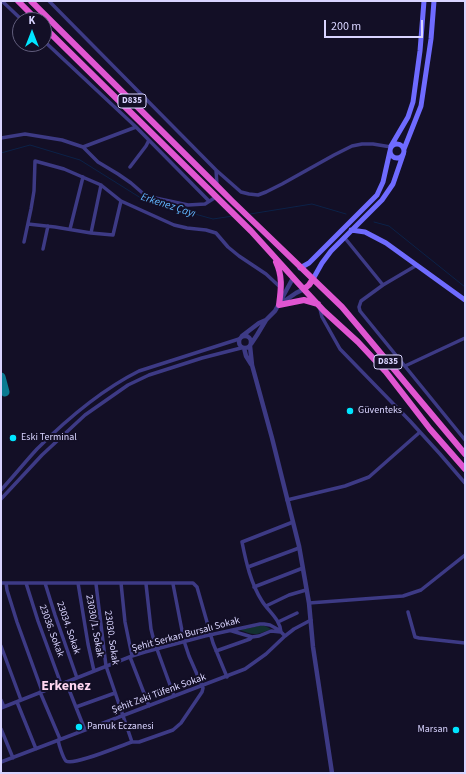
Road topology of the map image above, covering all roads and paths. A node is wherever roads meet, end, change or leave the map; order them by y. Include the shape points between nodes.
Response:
1 (2, 1) edge
2 (18, 1) edge
3 (31, 1) edge
4 (49, 1) edge
5 (424, 1) edge
6 (434, 1) edge
7 (14, 12) edge
8 (29, 12) edge
9 (52, 35) edge
10 (52, 48) edge
11 (136, 127) junction
12 (1, 138) edge
13 (149, 140) junction
14 (82, 147) junction
15 (390, 149) junction
16 (404, 149) junction
17 (403, 155) junction
18 (130, 167) dead end
19 (216, 170) junction
20 (83, 177) junction
21 (101, 185) junction
22 (217, 186) junction
23 (216, 197) junction
24 (121, 201) junction
25 (209, 201) junction
26 (28, 224) junction
27 (48, 226) junction
28 (70, 229) junction
29 (351, 230) junction
30 (91, 233) junction
31 (344, 238) junction
32 (24, 242) dead end
33 (43, 249) dead end
34 (275, 258) junction
35 (417, 265) junction
36 (300, 268) junction
37 (313, 279) junction
38 (295, 281) junction
39 (383, 285) junction
40 (281, 288) junction
41 (304, 289) junction
42 (465, 300) edge
43 (319, 304) junction
44 (279, 305) junction
45 (266, 320) junction
46 (241, 338) junction
47 (465, 338) edge
48 (250, 345) junction
49 (243, 348) junction
50 (252, 366) junction
51 (405, 366) junction
52 (420, 432) junction
53 (465, 440) edge
54 (34, 453) junction
55 (465, 454) edge
56 (39, 458) junction
57 (465, 469) edge
58 (465, 483) edge
59 (1, 490) edge
60 (1, 499) edge
61 (287, 500) junction
62 (293, 522) junction
63 (299, 548) junction
64 (465, 555) edge
65 (248, 567) junction
66 (303, 568) junction
67 (1, 583) edge
68 (6, 583) junction
69 (26, 583) junction
70 (45, 583) junction
71 (78, 583) junction
72 (121, 583) junction
73 (96, 584) junction
74 (146, 584) junction
75 (172, 584) junction
76 (254, 587) junction
77 (306, 590) junction
78 (309, 603) junction
79 (266, 606) junction
80 (408, 612) dead end
81 (297, 613) dead end
82 (311, 620) junction
83 (278, 622) junction
84 (231, 631) junction
85 (281, 632) junction
86 (211, 635) junction
87 (285, 636) junction
88 (252, 637) junction
89 (184, 642) junction
90 (465, 643) edge
91 (1, 646) edge
92 (156, 649) junction
93 (216, 651) junction
94 (131, 657) junction
95 (106, 667) junction
96 (94, 671) junction
97 (227, 677) junction
98 (77, 678) junction
99 (66, 682) junction
100 (61, 684) junction
101 (202, 686) junction
102 (41, 692) junction
103 (115, 693) junction
104 (174, 696) junction
105 (1, 700) edge
106 (19, 701) junction
107 (149, 706) junction
108 (2, 707) edge
109 (76, 707) junction
110 (123, 716) junction
111 (1, 729) edge
112 (86, 730) junction
113 (59, 740) junction
114 (132, 742) junction
115 (36, 749) junction
116 (13, 758) junction
117 (1, 762) edge
118 (332, 773) edge

1 - 7 street
2 - 8 highway
3 - 22 highway, D835
4 - 19 street
5 - 15 main road via 413,102 408,117
6 - 16 main road via 421,106
9 - 23 highway, D835
10 - 11 street
11 - 13 street
11 - 14 street
12 - 14 street via 25,134 62,140
13 - 18 street
13 - 25 street
14 - 25 street via 98,162 146,196 188,205 205,204
15 - 16 main road via 398,144
15 - 17 main road via 390,154 394,157 399,158
15 - 19 street via 379,145 352,146 272,190 258,195 241,192
15 - 36 main road via 383,182 377,194 309,263
16 - 17 main road
17 - 29 main road via 393,184 382,200
19 - 22 street
20 - 21 street
20 - 26 street via 35,161 34,191
20 - 28 street
21 - 24 street
21 - 30 street
22 - 36 highway, D835
23 - 25 street
23 - 34 highway, D835
24 - 30 street via 113,235
24 - 40 street via 174,225 216,233 228,247
26 - 27 street
26 - 32 street
27 - 28 street
27 - 33 street
28 - 30 street
29 - 31 main road
29 - 35 main road via 365,232 386,242
31 - 37 main road via 331,250
31 - 39 street
34 - 38 highway, D835
34 - 40 highway
35 - 39 street
35 - 42 main road
36 - 37 highway, D835
36 - 38 highway via 296,272
37 - 41 highway
37 - 55 highway, D835 via 342,307
38 - 41 highway, D835
38 - 44 street
39 - 51 street via 361,301 359,309
40 - 44 highway
41 - 43 highway, D835
41 - 44 street
43 - 44 highway via 304,300
43 - 52 street via 322,318 340,349
43 - 57 highway, D835 via 386,372
44 - 45 street
45 - 46 street
45 - 48 street
46 - 48 street via 250,338
46 - 49 street via 238,343
46 - 54 street via 139,371 126,378 80,409
47 - 51 street
48 - 49 street
48 - 50 street
49 - 50 street
49 - 56 street via 149,375 128,385 91,410
50 - 61 street
51 - 53 street
52 - 58 street
52 - 61 street via 369,477 345,486
54 - 56 street
54 - 59 street
56 - 60 street
61 - 62 street
62 - 63 street
62 - 65 street via 242,542
63 - 65 street
63 - 66 street
64 - 78 street via 421,590 412,594
65 - 76 street
66 - 76 street
66 - 77 street
67 - 68 street
68 - 69 street
68 - 102 street
69 - 70 street
69 - 100 street, 23036. Sokak
70 - 71 street
70 - 98 street, 23034. Sokak
71 - 73 street
71 - 96 street, 23030/1. Sokak
72 - 73 street
72 - 74 street
72 - 94 street
73 - 95 street, 23030. Sokak
74 - 75 street
74 - 92 street
75 - 86 street via 193,583 197,587
75 - 89 street
76 - 79 street
77 - 78 street
77 - 79 street
78 - 82 street
79 - 83 street
80 - 90 street via 415,637
81 - 83 street
82 - 87 street, Şehit Zeki Tüfenk Sokak
82 - 118 street
83 - 85 street
84 - 85 street, Şehit Serkan Bursalı Sokak via 264,624
84 - 86 street, Şehit Serkan Bursalı Sokak
84 - 88 street
85 - 87 street, Şehit Serkan Bursalı Sokak
85 - 88 street via 271,631
86 - 89 street, Şehit Serkan Bursalı Sokak
86 - 93 street
87 - 97 street, Şehit Zeki Tüfenk Sokak via 245,669
88 - 93 street
89 - 92 street, Şehit Serkan Bursalı Sokak
89 - 101 street
91 - 106 street
92 - 94 street, Şehit Serkan Bursalı Sokak
92 - 104 street
93 - 97 street
94 - 95 street, Şehit Serkan Bursalı Sokak
94 - 107 street
95 - 96 street, Şehit Serkan Bursalı Sokak
95 - 103 street, 23030. Sokak
96 - 98 street, Şehit Serkan Bursalı Sokak
97 - 101 street, Şehit Zeki Tüfenk Sokak
98 - 99 street, Şehit Serkan Bursalı Sokak
99 - 100 street, Şehit Serkan Bursalı Sokak
99 - 109 street
100 - 102 street, Şehit Serkan Bursalı Sokak
101 - 104 street, Şehit Zeki Tüfenk Sokak
101 - 114 street via 202,692 187,715 173,730
102 - 106 street, Şehit Serkan Bursalı Sokak
102 - 113 street
103 - 109 street
103 - 110 street, 23030. Sokak
104 - 107 street, Şehit Zeki Tüfenk Sokak
105 - 108 street
106 - 108 street, Şehit Serkan Bursalı Sokak
106 - 115 street
107 - 110 street, Şehit Zeki Tüfenk Sokak
109 - 112 street
110 - 112 street, Şehit Zeki Tüfenk Sokak
110 - 114 street, 23030. Sokak
111 - 116 street
112 - 113 street, Şehit Zeki Tüfenk Sokak
113 - 114 street via 65,759 72,762
113 - 115 street, Şehit Zeki Tüfenk Sokak
115 - 116 street, Şehit Zeki Tüfenk Sokak
116 - 117 street, Şehit Zeki Tüfenk Sokak

